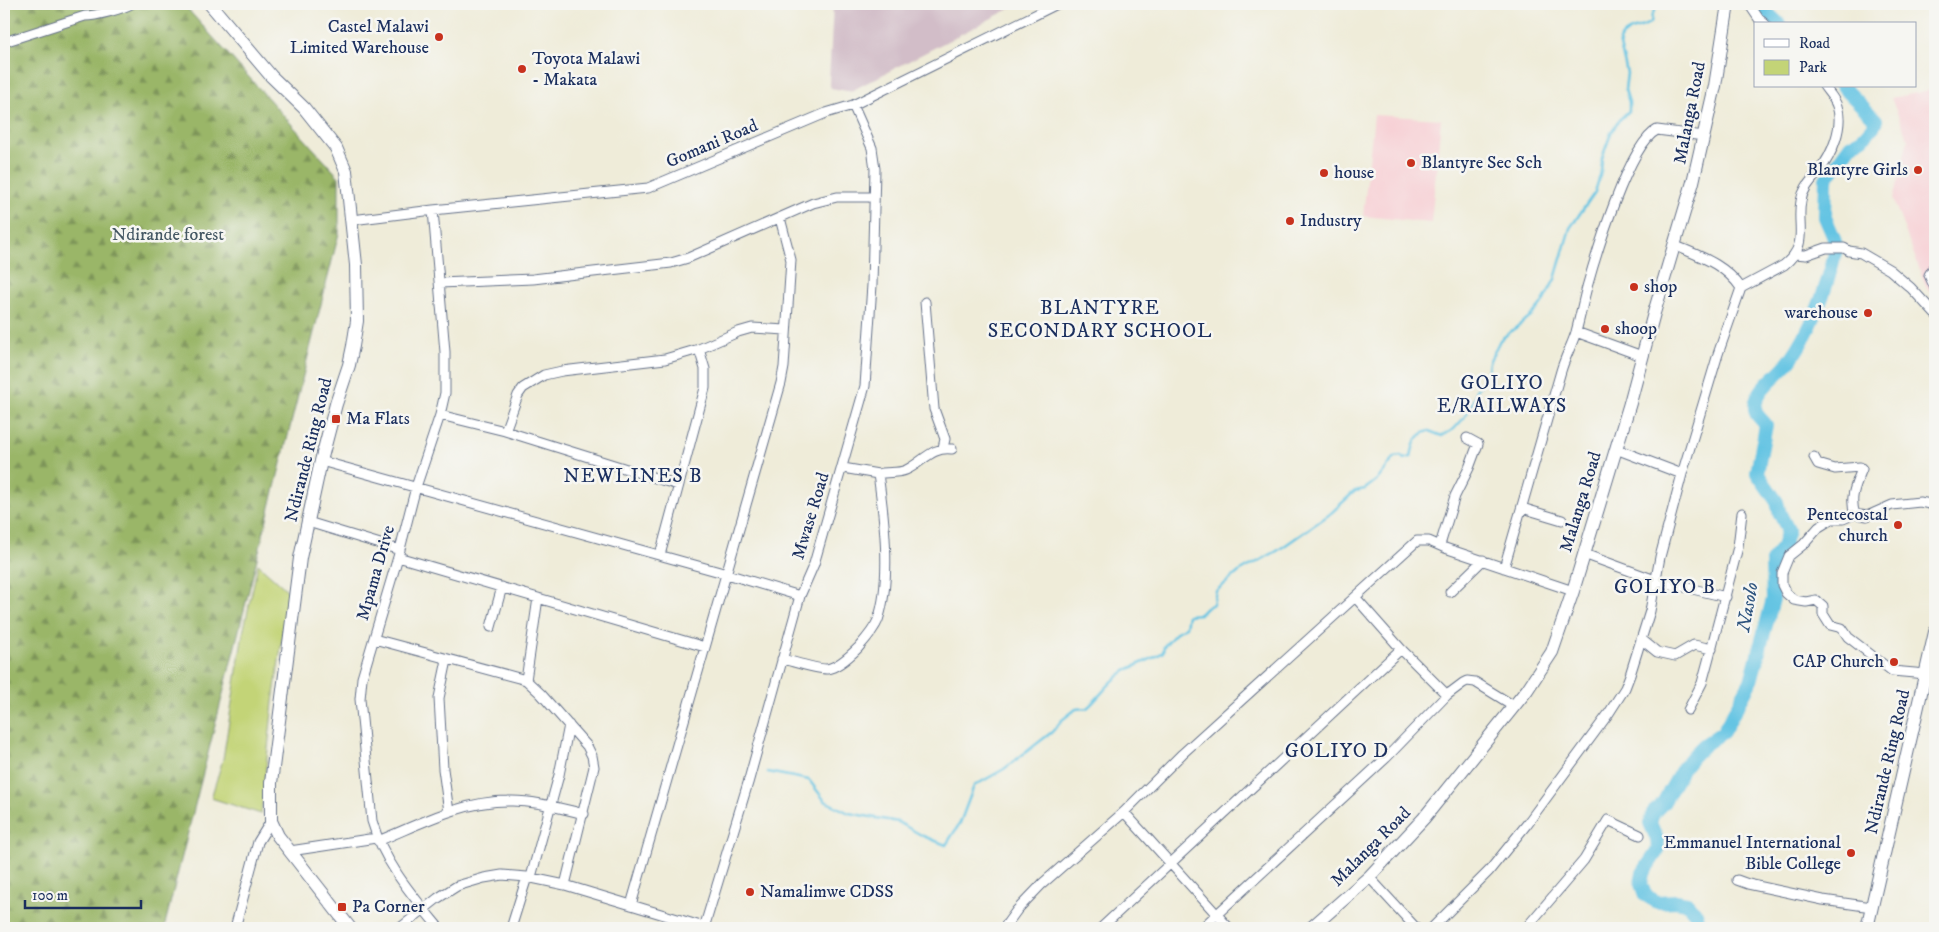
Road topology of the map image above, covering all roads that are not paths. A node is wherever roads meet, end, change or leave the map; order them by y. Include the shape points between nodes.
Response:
1 (131, 4) edge
2 (210, 4) edge
3 (1057, 4) edge
4 (1728, 4) edge
5 (1749, 4) edge
6 (1763, 22) edge
7 (4, 42) edge
8 (1825, 88) edge
9 (853, 105) junction
10 (1704, 136) junction
11 (873, 197) junction
12 (433, 210) junction
13 (780, 218) junction
14 (352, 220) junction
15 (1674, 245) junction
16 (1795, 254) junction
17 (1935, 265) edge
18 (440, 283) junction
19 (1740, 288) junction
20 (1935, 288) edge
21 (925, 302) dead end
22 (1935, 314) edge
23 (786, 330) junction
24 (1576, 332) junction
25 (699, 349) junction
26 (1642, 356) junction
27 (440, 415) junction
28 (505, 431) junction
29 (1467, 438) dead end
30 (1616, 449) junction
31 (1814, 457) dead end
32 (322, 461) junction
33 (843, 468) junction
34 (878, 474) junction
35 (1682, 474) junction
36 (678, 485) junction
37 (416, 487) junction
38 (1935, 505) edge
39 (1522, 508) junction
40 (1742, 513) dead end
41 (1855, 514) junction
42 (1562, 520) dead end
43 (308, 522) junction
44 (1440, 545) junction
45 (399, 553) junction
46 (1584, 554) junction
47 (660, 555) junction
48 (1483, 560) junction
49 (1504, 568) junction
50 (727, 574) junction
51 (1655, 580) junction
52 (502, 587) junction
53 (1573, 591) junction
54 (1450, 592) dead end
55 (800, 596) junction
56 (1726, 597) junction
57 (538, 598) junction
58 (1356, 598) junction
59 (491, 627) dead end
60 (1935, 632) edge
61 (374, 639) junction
62 (1641, 639) junction
63 (705, 647) junction
64 (1401, 649) junction
65 (1712, 649) junction
66 (782, 659) junction
67 (447, 660) junction
68 (1926, 674) junction
69 (526, 680) junction
70 (1447, 695) junction
71 (1514, 706) junction
72 (1688, 710) dead end
73 (569, 725) junction
74 (550, 806) junction
75 (449, 812) junction
76 (1124, 812) junction
77 (584, 814) junction
78 (271, 821) junction
79 (1640, 835) dead end
80 (377, 839) junction
81 (290, 851) junction
82 (1170, 863) junction
83 (529, 877) junction
84 (1369, 877) junction
85 (1737, 880) dead end
86 (565, 885) junction
87 (631, 905) junction
88 (1872, 907) junction
89 (424, 910) junction
90 (1217, 915) junction
91 (235, 928) edge
92 (350, 928) edge
93 (400, 928) edge
94 (439, 928) edge
95 (511, 928) edge
96 (704, 928) edge
97 (1004, 928) edge
98 (1101, 928) edge
99 (1202, 928) edge
100 (1229, 928) edge
101 (1311, 928) edge
102 (1416, 928) edge
103 (1432, 928) edge
104 (1526, 928) edge
105 (1867, 928) edge

1 - 7 street
2 - 14 street, Ndirande Ring Road via 336,148 346,171
3 - 9 street, Gomani Road
4 - 10 street, Malanga Road
5 - 6 street
8 - 16 street via 1837,104 1839,120 1833,145 1820,170 1806,186 1801,201 1802,229
9 - 11 street, Mwase Road via 872,148 875,169
9 - 12 street, Gomani Road via 826,113 648,188
10 - 15 street, Malanga Road
10 - 24 street via 1657,130 1645,140 1615,202
11 - 13 street via 837,197
11 - 33 street, Mwase Road via 872,285 865,386
12 - 14 street, Gomani Road
12 - 18 street, Mpama Drive
13 - 18 street via 671,263 533,279
13 - 23 street via 791,260
14 - 32 street, Ndirande Ring Road via 357,320 349,365
15 - 19 street via 1713,262 1734,278
15 - 26 street, Malanga Road
16 - 19 street via 1784,265
16 - 22 street via 1806,255 1826,248 1844,248 1861,253 1890,270
17 - 20 street via 1928,275
18 - 27 street, Mpama Drive via 447,375
19 - 35 street
21 - 34 street via 934,409 947,449 925,456 907,470
23 - 25 street via 752,328
23 - 50 street via 781,383
24 - 26 street
24 - 39 street via 1562,369
25 - 28 street via 665,359 544,375 518,395
25 - 36 street via 705,369 705,388
26 - 30 street, Malanga Road
27 - 28 street
27 - 37 street, Mpama Drive
28 - 36 street
29 - 44 street via 1478,444 1455,496
30 - 35 street
30 - 46 street, Malanga Road
31 - 41 street via 1818,464 1835,469 1862,469 1854,490 1852,505
32 - 37 street
32 - 43 street, Ndirande Ring Road
33 - 34 street
33 - 55 street, Mwase Road via 814,564
34 - 66 street via 885,581 877,622 851,656 833,667 826,669
35 - 51 street
36 - 47 street
37 - 45 street, Mpama Drive
37 - 47 street
38 - 41 street via 1920,502 1892,505 1866,516
39 - 42 street
39 - 49 street
40 - 56 street
41 - 68 street via 1825,522 1789,556 1782,573 1782,585 1794,600 1816,600 1823,606 1823,614 1830,625 1842,628 1848,637 1892,671
43 - 45 street
43 - 78 street, Ndirande Ring Road via 300,558 271,783
44 - 48 street
44 - 58 street via 1429,540 1417,541
45 - 52 street
45 - 61 street, Mpama Drive
46 - 51 street
46 - 53 street, Malanga Road
47 - 50 street
48 - 49 street
48 - 54 street
49 - 53 street
50 - 55 street
50 - 63 street
51 - 56 street
51 - 62 street
52 - 57 street
52 - 59 street
53 - 71 street, Malanga Road via 1552,652
55 - 66 street, Mwase Road
56 - 65 street
57 - 63 street
57 - 69 street
58 - 64 street
58 - 76 street via 1182,754
60 - 68 street, Ndirande Ring Road
61 - 67 street
61 - 80 street, Mpama Drive via 362,678 360,699 372,821
62 - 65 street via 1657,652 1675,656 1694,645
62 - 103 street via 1630,676 1610,713 1489,871
63 - 87 street
64 - 70 street
64 - 82 street
65 - 72 street via 1702,683
66 - 96 street, Mwase Road
67 - 69 street
67 - 75 street via 439,707
68 - 88 street, Ndirande Ring Road
69 - 73 street
70 - 71 street via 1462,683 1471,681
70 - 90 street via 1386,758
71 - 84 street, Malanga Road via 1424,818
73 - 74 street
73 - 77 street via 587,746 594,763
74 - 75 street via 508,801
74 - 77 street
74 - 83 street
75 - 80 street
76 - 82 street
76 - 97 street via 1042,884
77 - 86 street
78 - 81 street
78 - 91 street via 258,842
79 - 104 street via 1608,820 1584,860
80 - 81 street
80 - 89 street, Mpama Drive via 395,873
81 - 92 street
82 - 90 street
82 - 98 street
83 - 86 street
83 - 89 street via 502,875 472,881 457,886
83 - 95 street
84 - 101 street, Malanga Road
84 - 102 street
85 - 88 street via 1823,900
86 - 87 street
87 - 96 street
88 - 105 street, Ndirande Ring Road
89 - 93 street
89 - 94 street, Mpama Drive
90 - 99 street
90 - 100 street

